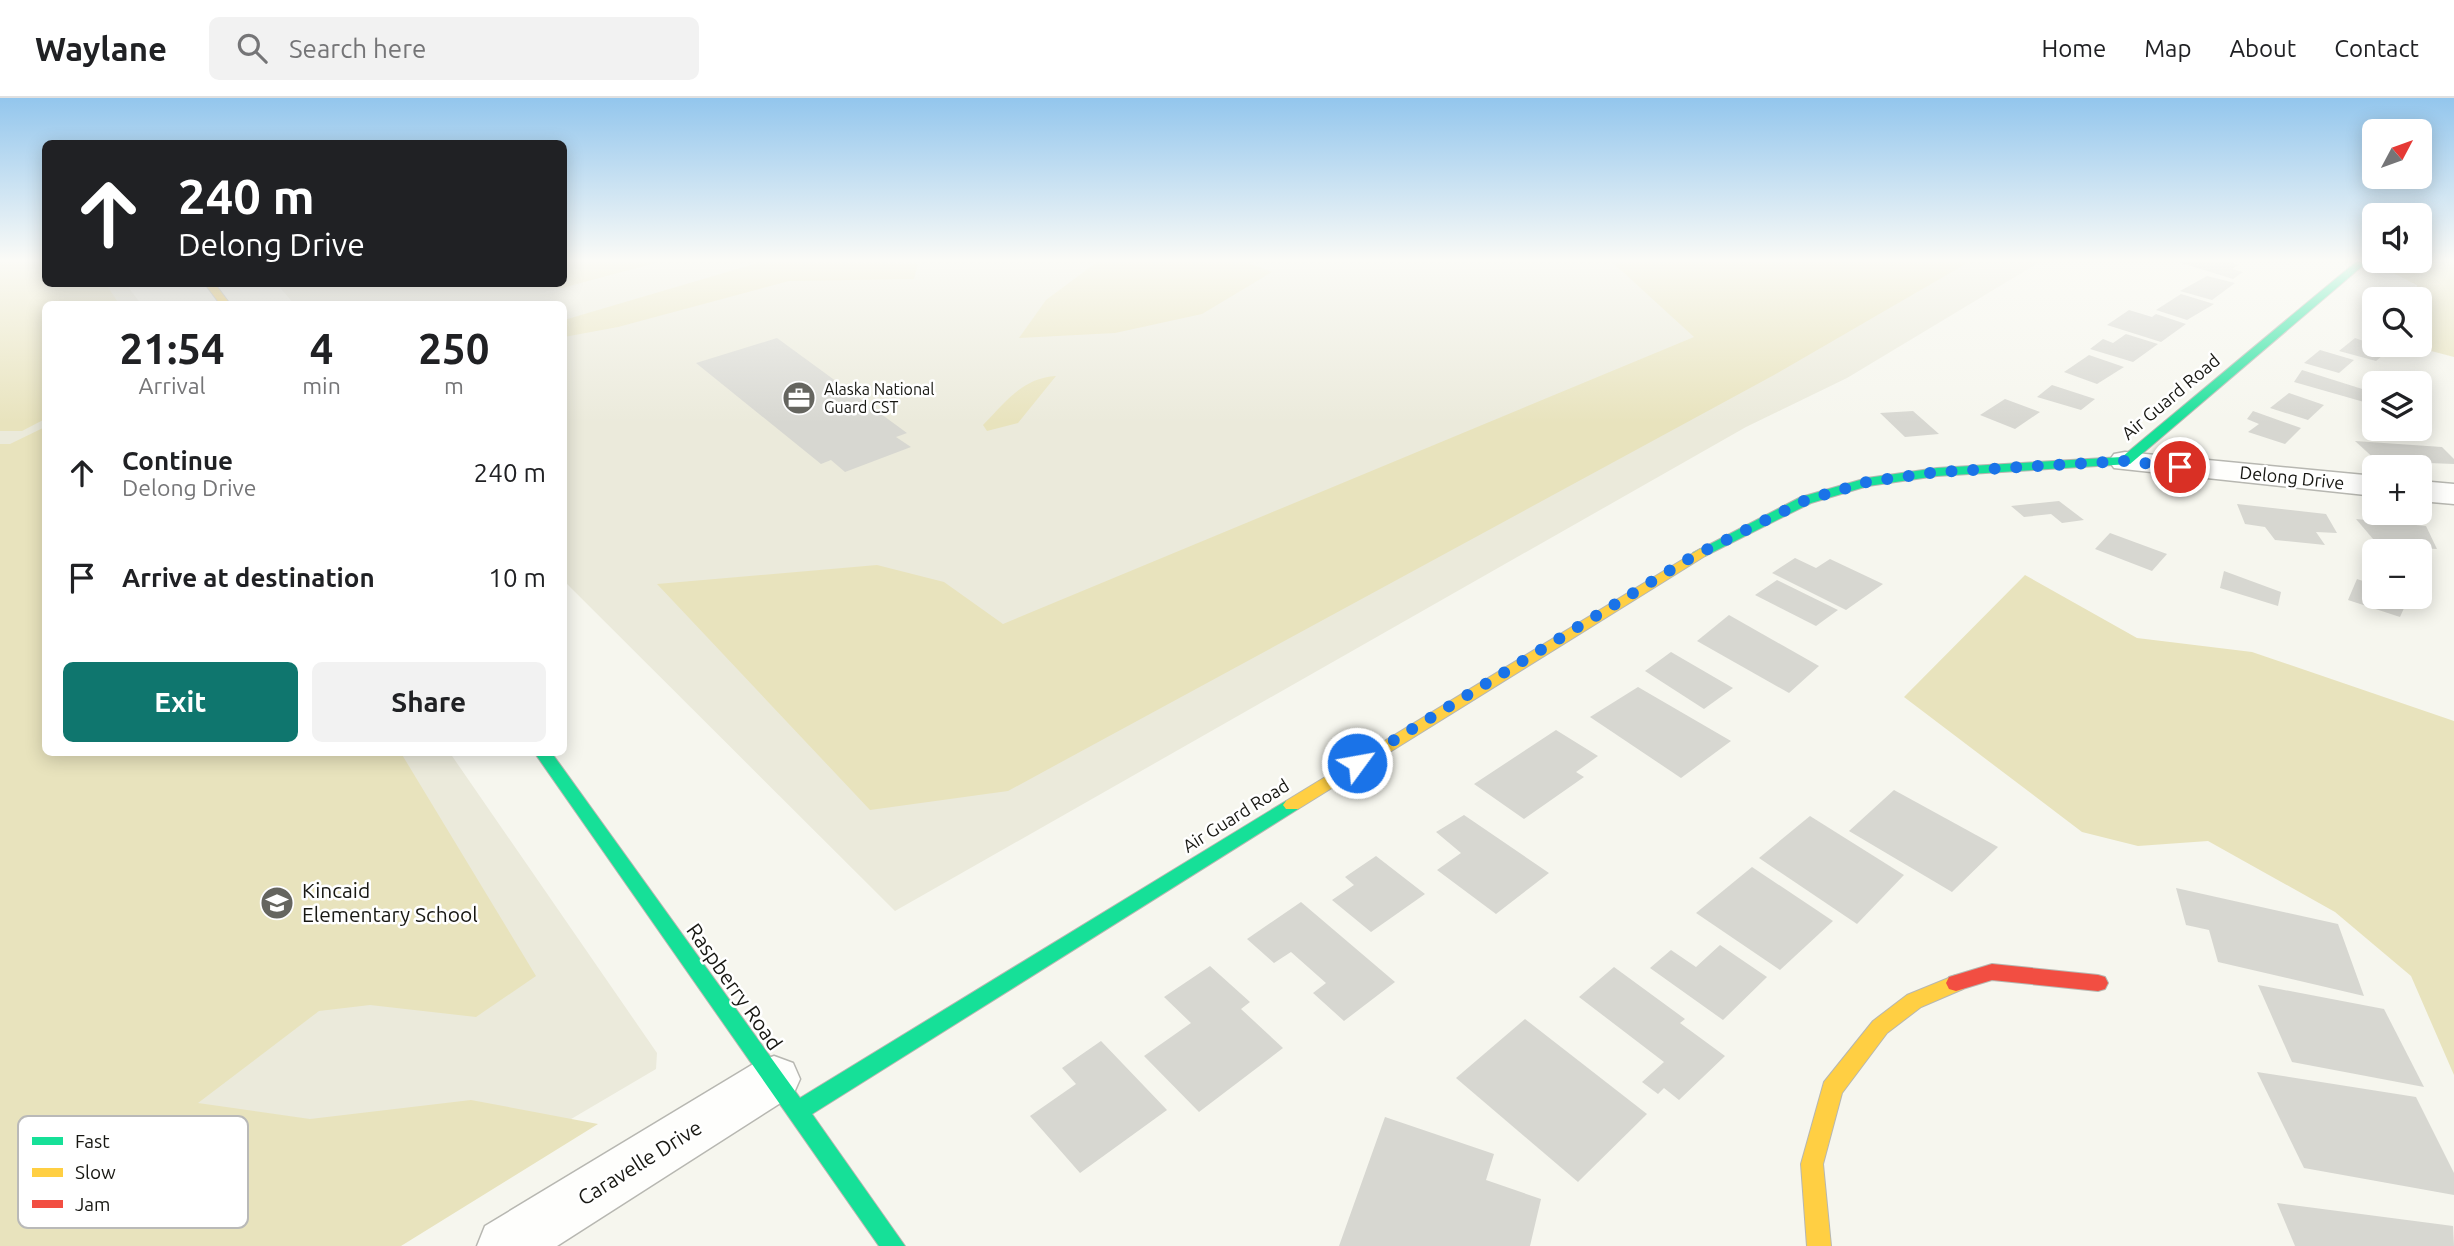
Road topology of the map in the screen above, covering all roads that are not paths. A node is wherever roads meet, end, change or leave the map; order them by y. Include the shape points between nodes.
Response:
1 (2298, 316) edge
2 (2125, 461) junction
3 (2362, 485) edge
4 (2432, 492) edge
5 (2454, 494) edge
6 (545, 756) edge
7 (2098, 983) dead end
8 (786, 1095) junction
9 (506, 1246) edge
10 (894, 1246) edge
11 (1819, 1246) edge

1 - 2 street, Air Guard Road
2 - 3 street, Delong Drive
2 - 8 street, Air Guard Road via 1937,472 1867,482 1806,500 1690,558
4 - 5 street
6 - 8 street, Raspberry Road
7 - 11 street via 1992,972 1914,1001 1880,1027 1832,1089 1812,1164
8 - 9 street, Caravelle Drive
8 - 10 street, Raspberry Road

